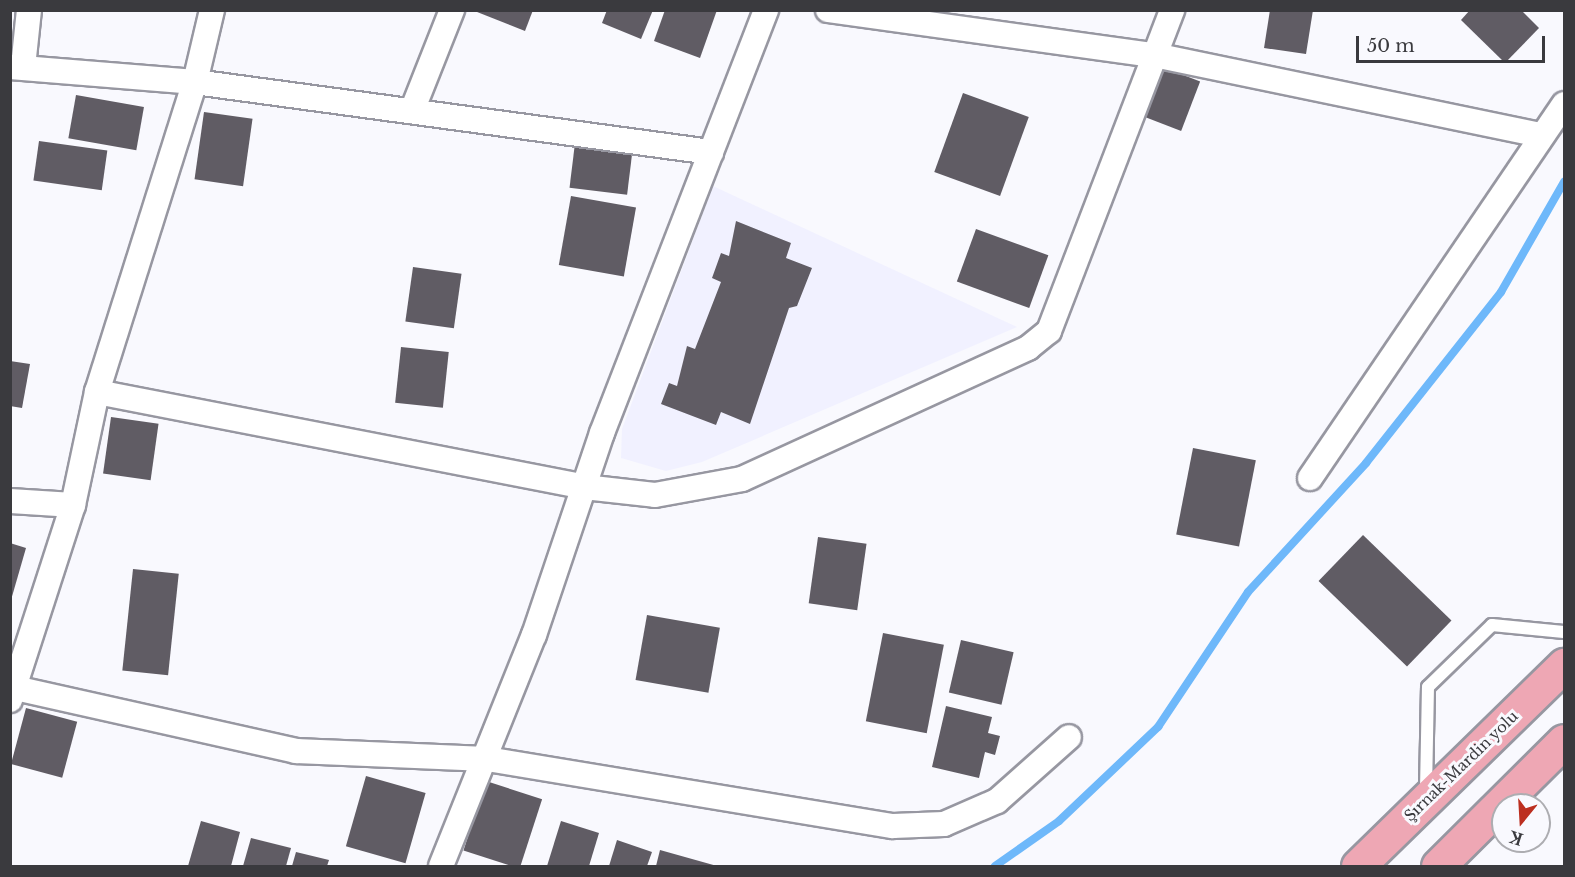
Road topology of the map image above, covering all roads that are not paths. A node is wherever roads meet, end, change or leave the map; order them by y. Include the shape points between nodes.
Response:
1 (29, 10) edge
2 (212, 10) edge
3 (452, 10) edge
4 (766, 10) edge
5 (828, 10) edge
6 (1172, 10) edge
7 (1154, 55) junction
8 (17, 67) edge
9 (195, 82) junction
10 (1564, 104) edge
11 (412, 111) junction
12 (1542, 135) junction
13 (711, 152) junction
14 (97, 392) junction
15 (1310, 478) dead end
16 (584, 487) junction
17 (10, 501) edge
18 (73, 506) junction
19 (1564, 632) edge
20 (1564, 665) edge
21 (13, 694) edge
22 (1069, 737) dead end
23 (1564, 741) edge
24 (487, 759) junction
25 (1426, 800) junction
26 (441, 867) edge
27 (1358, 867) edge
28 (1438, 867) edge

1 - 8 street
2 - 9 street
3 - 11 street
4 - 13 street
5 - 7 street
6 - 7 street
7 - 12 street
7 - 16 street via 1071,282 1049,331 1028,348 742,479 655,495
8 - 9 street
9 - 11 street
9 - 14 street
10 - 12 street
11 - 13 street
12 - 15 street
13 - 16 street
14 - 16 street
14 - 18 street
16 - 24 street
17 - 18 street
18 - 21 street
19 - 25 lane via 1492,625 1428,687
20 - 25 highway, Şırnak-Mardin yolu
21 - 24 street via 296,751
22 - 24 street via 996,801 944,824 893,826
23 - 28 highway
24 - 26 street
25 - 27 highway, Şırnak-Mardin yolu

